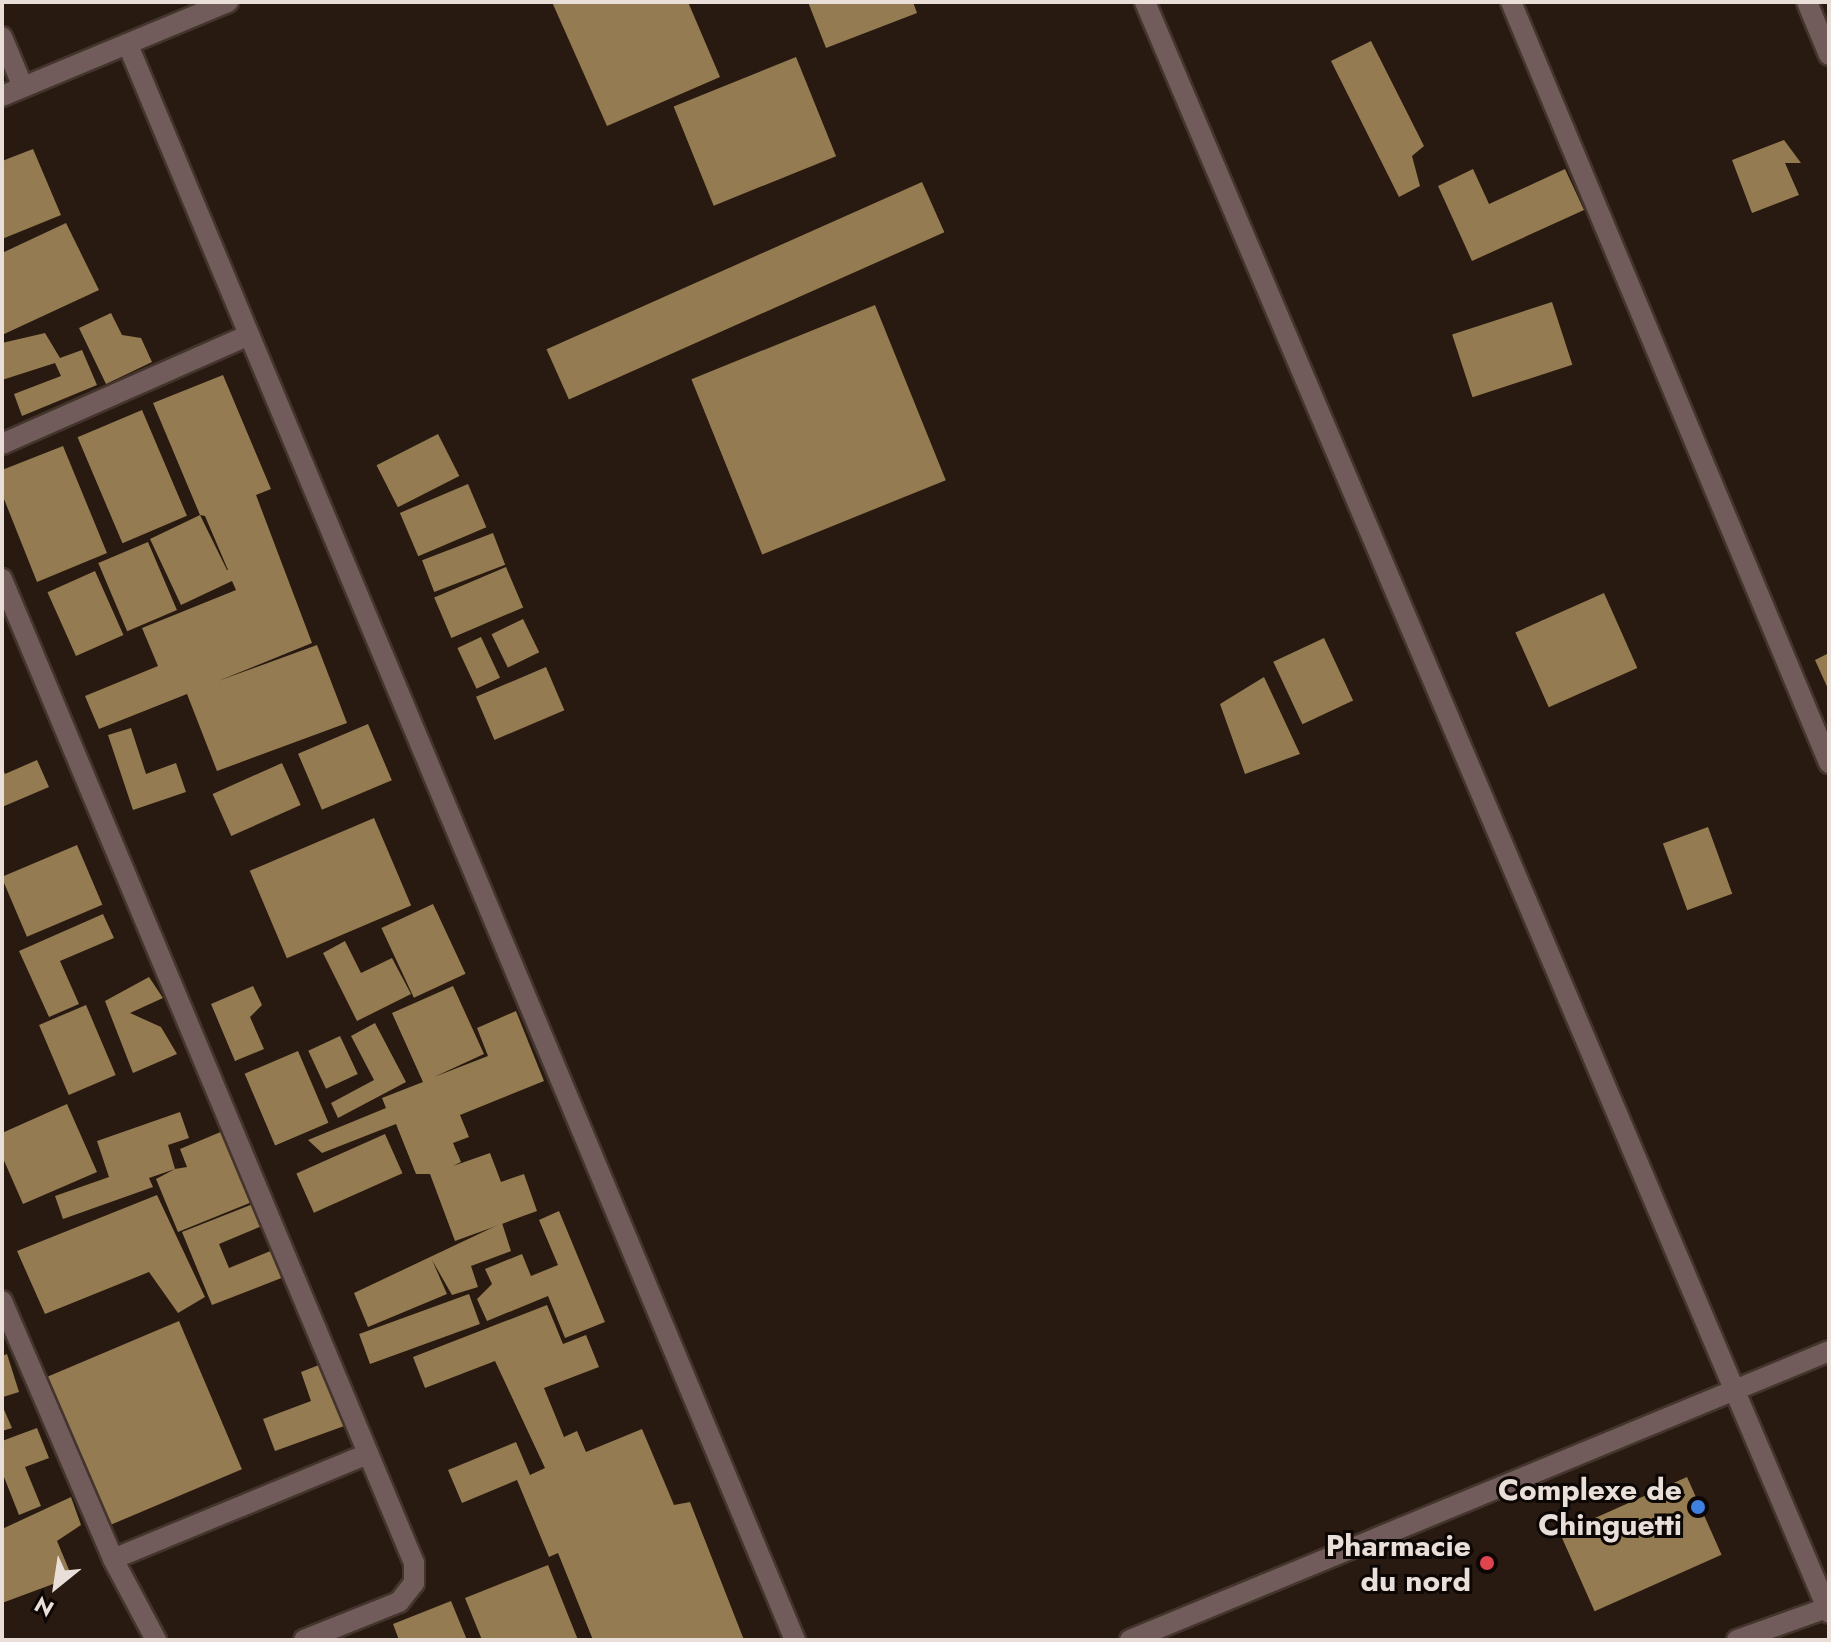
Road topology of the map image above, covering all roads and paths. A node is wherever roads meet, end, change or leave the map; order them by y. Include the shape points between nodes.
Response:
1 (228, 2) edge
2 (1145, 2) edge
3 (1511, 2) edge
4 (1807, 2) edge
5 (2, 37) edge
6 (128, 45) junction
7 (1829, 55) edge
8 (23, 87) junction
9 (2, 96) edge
10 (249, 335) junction
11 (2, 444) edge
12 (2, 579) edge
13 (1829, 763) edge
14 (2, 1301) edge
15 (1829, 1351) edge
16 (1733, 1389) junction
17 (368, 1454) junction
18 (113, 1559) junction
19 (1828, 1610) edge
20 (156, 1640) edge
21 (304, 1640) edge
22 (795, 1640) edge
23 (1130, 1640) edge
24 (1737, 1640) edge

1 - 6 street
2 - 16 street
3 - 13 street
4 - 7 street
5 - 8 street
6 - 8 street
6 - 10 street
8 - 9 street
10 - 11 street
10 - 22 street
12 - 17 street
14 - 18 street
15 - 16 street
16 - 19 street
16 - 23 street
17 - 18 street
17 - 21 street via 414,1563 414,1583 399,1602
18 - 20 street
19 - 24 street

